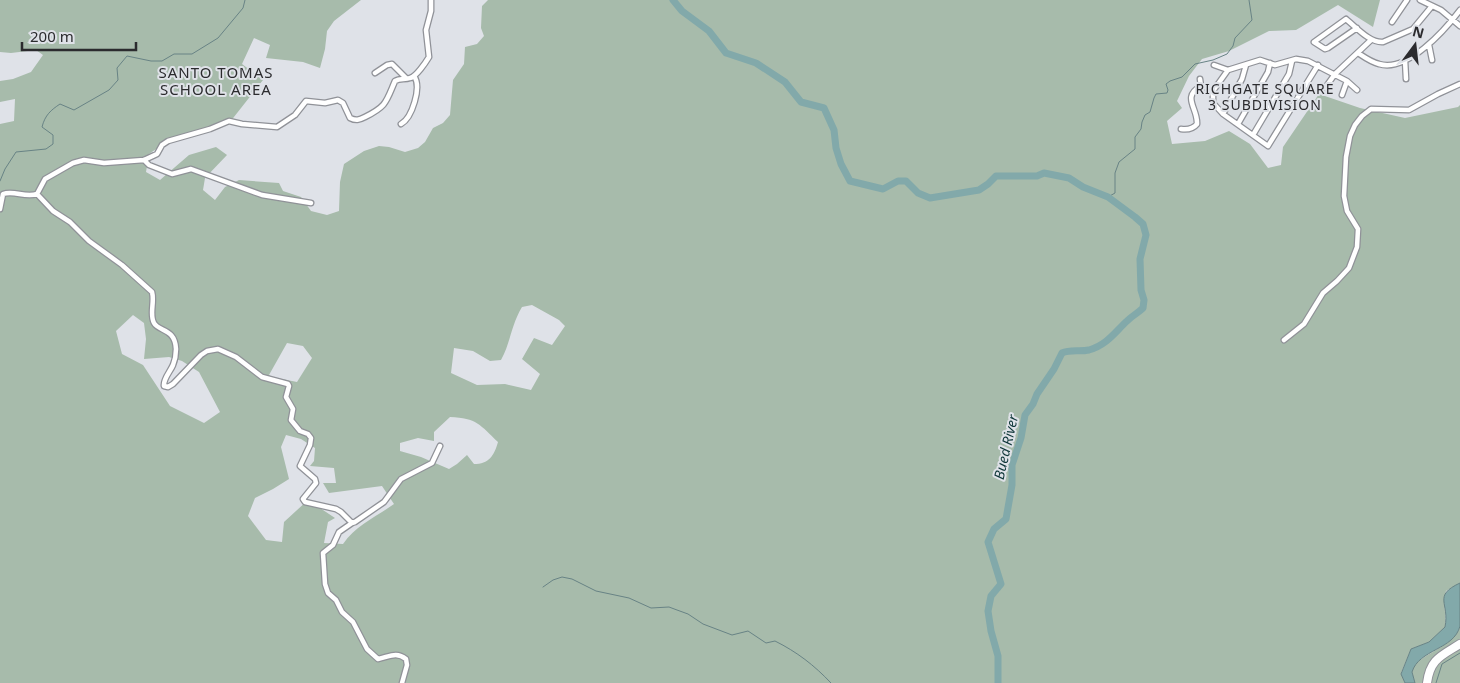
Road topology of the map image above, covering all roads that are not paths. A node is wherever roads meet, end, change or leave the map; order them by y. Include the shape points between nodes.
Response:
1 (431, 0) edge
2 (1407, 0) edge
3 (1420, 0) edge
4 (1432, 6) junction
5 (1460, 10) edge
6 (1453, 19) junction
7 (1392, 22) dead end
8 (1460, 26) edge
9 (1357, 28) junction
10 (1371, 40) junction
11 (1429, 45) junction
12 (1358, 53) junction
13 (1405, 60) junction
14 (1432, 60) dead end
15 (1292, 61) junction
16 (1270, 63) junction
17 (1246, 64) junction
18 (1214, 65) dead end
19 (1318, 65) junction
20 (1228, 70) junction
21 (375, 73) dead end
22 (1335, 74) junction
23 (414, 76) junction
24 (406, 78) junction
25 (1200, 78) dead end
26 (1406, 79) dead end
27 (1347, 81) junction
28 (1460, 84) edge
29 (1201, 86) junction
30 (1325, 88) dead end
31 (1214, 89) junction
32 (1357, 90) dead end
33 (1342, 95) dead end
34 (1223, 114) junction
35 (401, 124) dead end
36 (1238, 124) junction
37 (1181, 129) dead end
38 (1253, 135) junction
39 (144, 160) junction
40 (37, 194) junction
41 (311, 202) dead end
42 (0, 208) edge
43 (1284, 340) dead end
44 (440, 446) dead end
45 (352, 523) junction
46 (1460, 644) edge
47 (402, 683) edge
48 (1427, 683) edge

1 - 23 street via 432,11 426,30 429,57
2 - 7 street
3 - 4 street
4 - 6 street
4 - 10 street via 1411,30 1383,42
5 - 6 street
6 - 8 street
6 - 11 street
9 - 9 street via 1328,48 1314,42 1344,20
9 - 10 street
10 - 12 street
11 - 13 street
11 - 14 street
12 - 13 street via 1380,64
12 - 22 street
13 - 26 street
15 - 16 street via 1279,65
15 - 19 street via 1308,60
15 - 38 street via 1289,74
16 - 17 street via 1260,60
16 - 36 street
17 - 20 street
17 - 34 street via 1242,79
18 - 20 street
19 - 22 street
19 - 38 street via 1268,146
20 - 31 street
21 - 24 street via 392,64
22 - 27 street
22 - 30 street
23 - 24 street
23 - 35 street via 418,82 417,94 407,120
24 - 39 street via 395,81 380,110 361,119 350,118 338,100 325,103 306,101 280,126 224,122 168,141 157,154
25 - 29 street
27 - 32 street
27 - 33 street
28 - 43 street via 1409,110 1371,110 1355,125 1346,157 1344,196 1347,211 1358,229 1353,260 1323,293 1304,324
29 - 31 street
29 - 37 street via 1191,99 1197,124
31 - 34 street via 1213,104
34 - 36 street
36 - 38 street
39 - 40 street via 79,161 47,176
39 - 41 street via 153,168 172,174 191,169 262,195
40 - 42 street via 24,196 6,192
40 - 45 street via 53,211 122,264 152,292 155,325 171,335 176,350 174,364 164,386 173,384 207,351 218,349 236,357 262,377 288,384 286,399 293,409 291,420 311,438 300,466 316,483 303,501 339,510
44 - 45 street via 432,463 401,478 384,502
45 - 47 street via 339,532 323,553 325,584 328,593 353,622 373,655 378,659 397,654 406,659
46 - 48 highway via 1436,659

